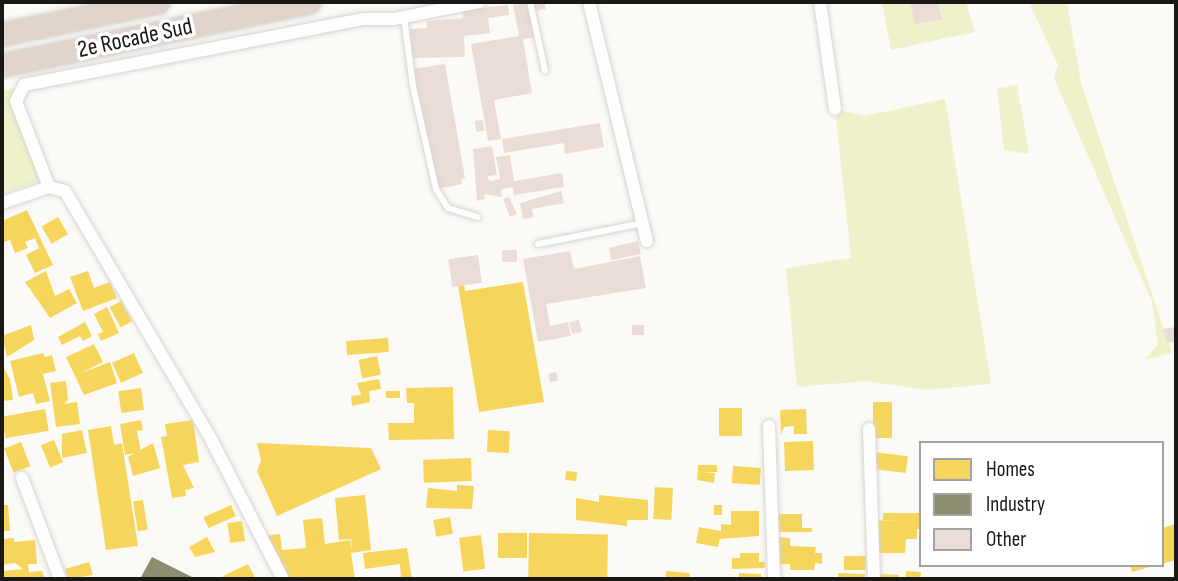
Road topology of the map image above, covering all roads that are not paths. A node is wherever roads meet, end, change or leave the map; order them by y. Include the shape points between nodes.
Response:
1 (158, 2) edge
2 (309, 2) edge
3 (479, 2) edge
4 (530, 2) edge
5 (589, 2) edge
6 (820, 2) edge
7 (404, 17) junction
8 (2, 34) edge
9 (2, 65) edge
10 (545, 70) dead end
11 (835, 109) dead end
12 (49, 187) junction
13 (2, 203) edge
14 (478, 217) dead end
15 (643, 223) junction
16 (647, 241) dead end
17 (538, 244) dead end
18 (769, 426) dead end
19 (869, 429) dead end
20 (22, 478) dead end
21 (60, 579) edge
22 (283, 579) edge
23 (774, 579) edge
24 (874, 579) edge

1 - 8 highway, 2e Rocade Sud
2 - 9 highway, 2e Rocade Sud
3 - 7 street
4 - 10 lane
5 - 15 street
6 - 11 street
7 - 12 street via 364,19 24,85 16,101
7 - 14 lane via 433,181 448,208
12 - 13 street
12 - 22 street via 65,191 212,440
15 - 16 street
15 - 17 lane
18 - 23 street
19 - 24 street
20 - 21 street

